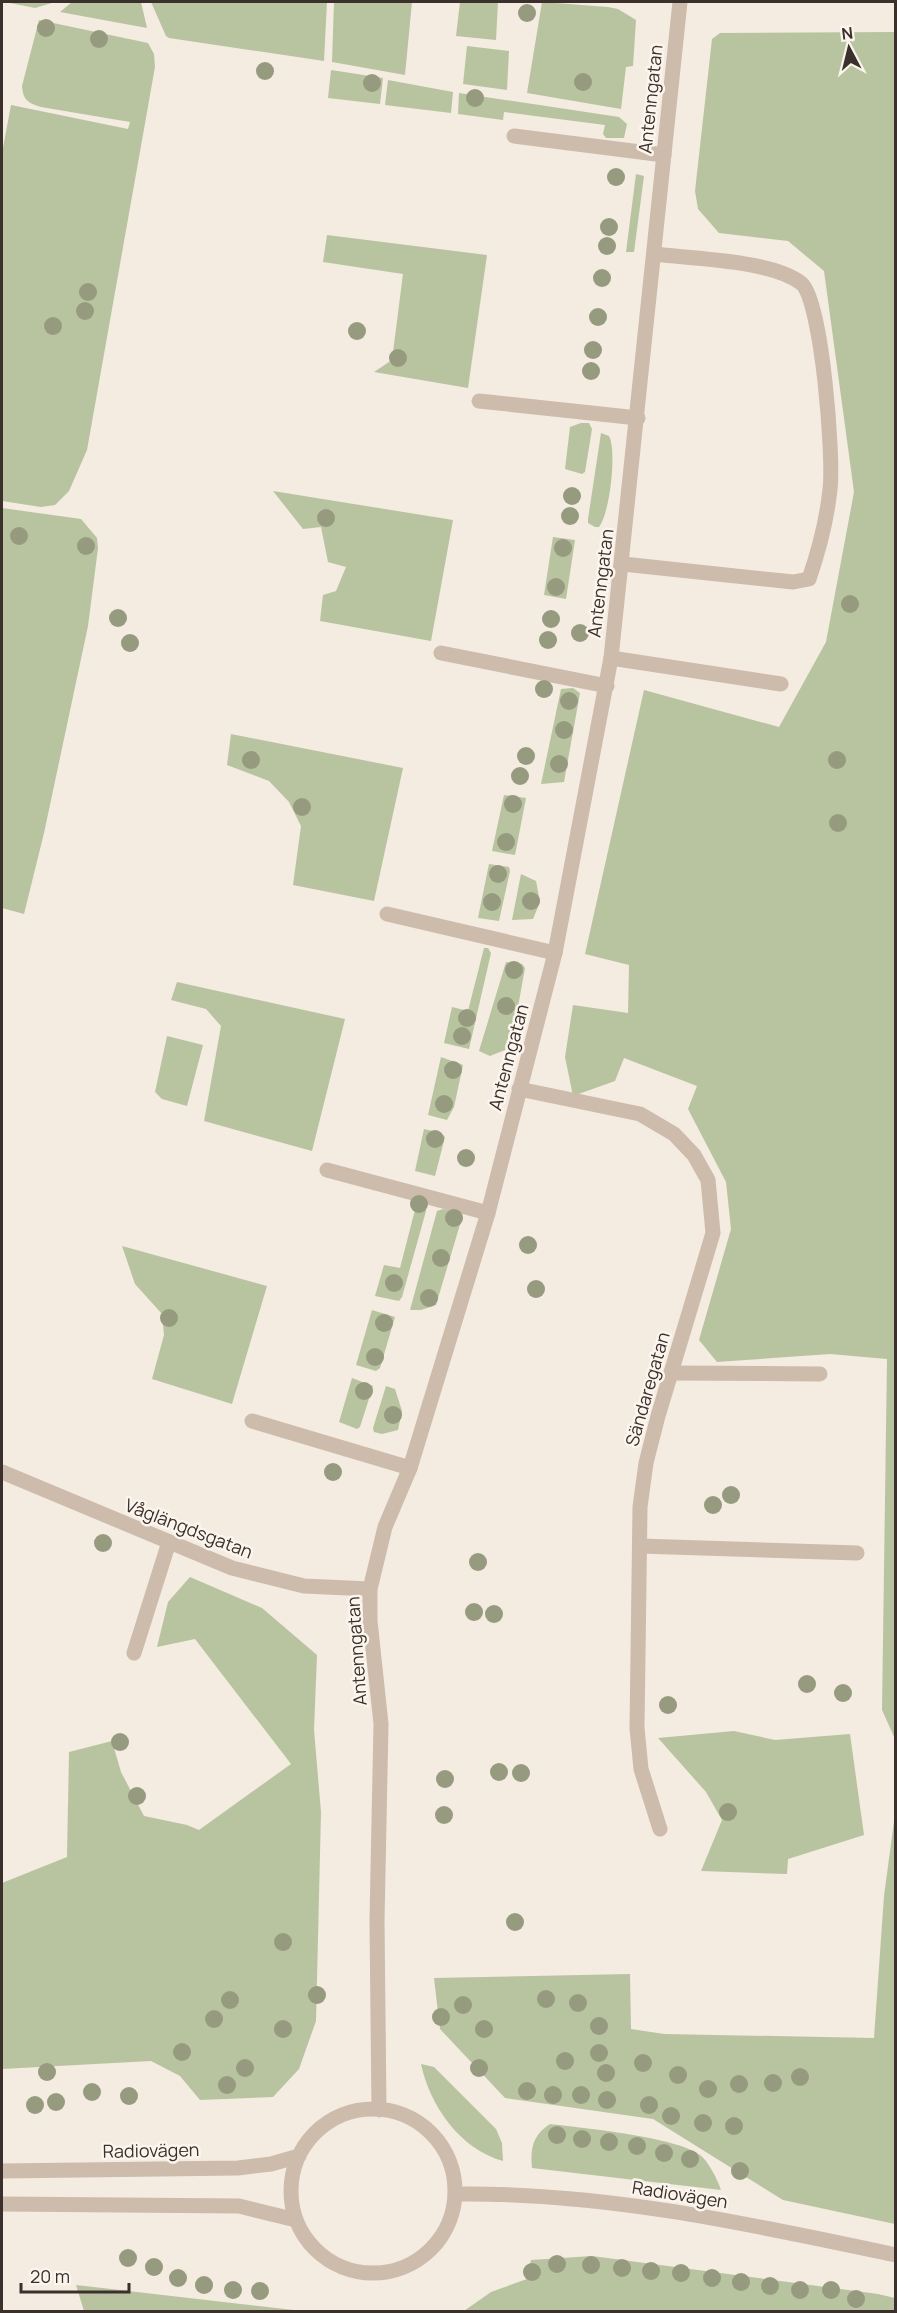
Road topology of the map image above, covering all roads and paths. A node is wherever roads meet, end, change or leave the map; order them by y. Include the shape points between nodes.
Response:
1 (680, 2) edge
2 (514, 136) dead end
3 (664, 155) junction
4 (654, 254) junction
5 (479, 401) dead end
6 (638, 418) junction
7 (622, 564) junction
8 (441, 653) dead end
9 (610, 658) junction
10 (781, 684) dead end
11 (606, 686) junction
12 (387, 914) dead end
13 (555, 953) junction
14 (519, 1089) junction
15 (327, 1170) dead end
16 (488, 1213) junction
17 (671, 1373) junction
18 (820, 1374) dead end
19 (252, 1421) dead end
20 (410, 1468) junction
21 (2, 1472) edge
22 (169, 1542) junction
23 (640, 1546) junction
24 (857, 1553) dead end
25 (370, 1589) junction
26 (134, 1653) dead end
27 (660, 1829) dead end
28 (379, 2110) junction
29 (299, 2156) junction
30 (2, 2171) edge
31 (455, 2194) junction
32 (2, 2204) edge
33 (296, 2220) junction
34 (896, 2255) edge

1 - 3 street, Antenngatan
2 - 3 street
3 - 4 street, Antenngatan
4 - 6 street, Antenngatan
4 - 7 street via 744,264 780,272 803,284 814,304 830,431 830,489 809,579 793,582
5 - 6 street
6 - 7 street, Antenngatan
7 - 9 street, Antenngatan
8 - 11 street
9 - 10 street
9 - 11 street, Antenngatan
11 - 13 street, Antenngatan
12 - 13 street
13 - 14 street, Antenngatan
14 - 16 street, Antenngatan
14 - 17 street, Sändaregatan via 640,1114 674,1134 694,1155 708,1180 713,1233
15 - 16 street
16 - 20 street, Antenngatan
17 - 18 street
17 - 23 street, Sändaregatan via 646,1463
19 - 20 street
20 - 25 street, Antenngatan via 385,1527
21 - 22 street, Våglängdsgatan
22 - 25 street, Våglängdsgatan via 232,1568 304,1586
22 - 26 street
23 - 24 street
23 - 27 street, Sändaregatan via 637,1728 641,1769
25 - 28 street, Antenngatan via 381,1724
28 - 29 street via 351,2113 326,2124
28 - 31 street via 409,2118 434,2137 450,2163
29 - 30 street, Radiovägen via 238,2168
29 - 33 street via 291,2182
31 - 33 street via 448,2224 429,2251 412,2263 381,2272 360,2272 330,2261 306,2238
31 - 34 street, Radiovägen via 571,2198 683,2212
32 - 33 street via 238,2206

